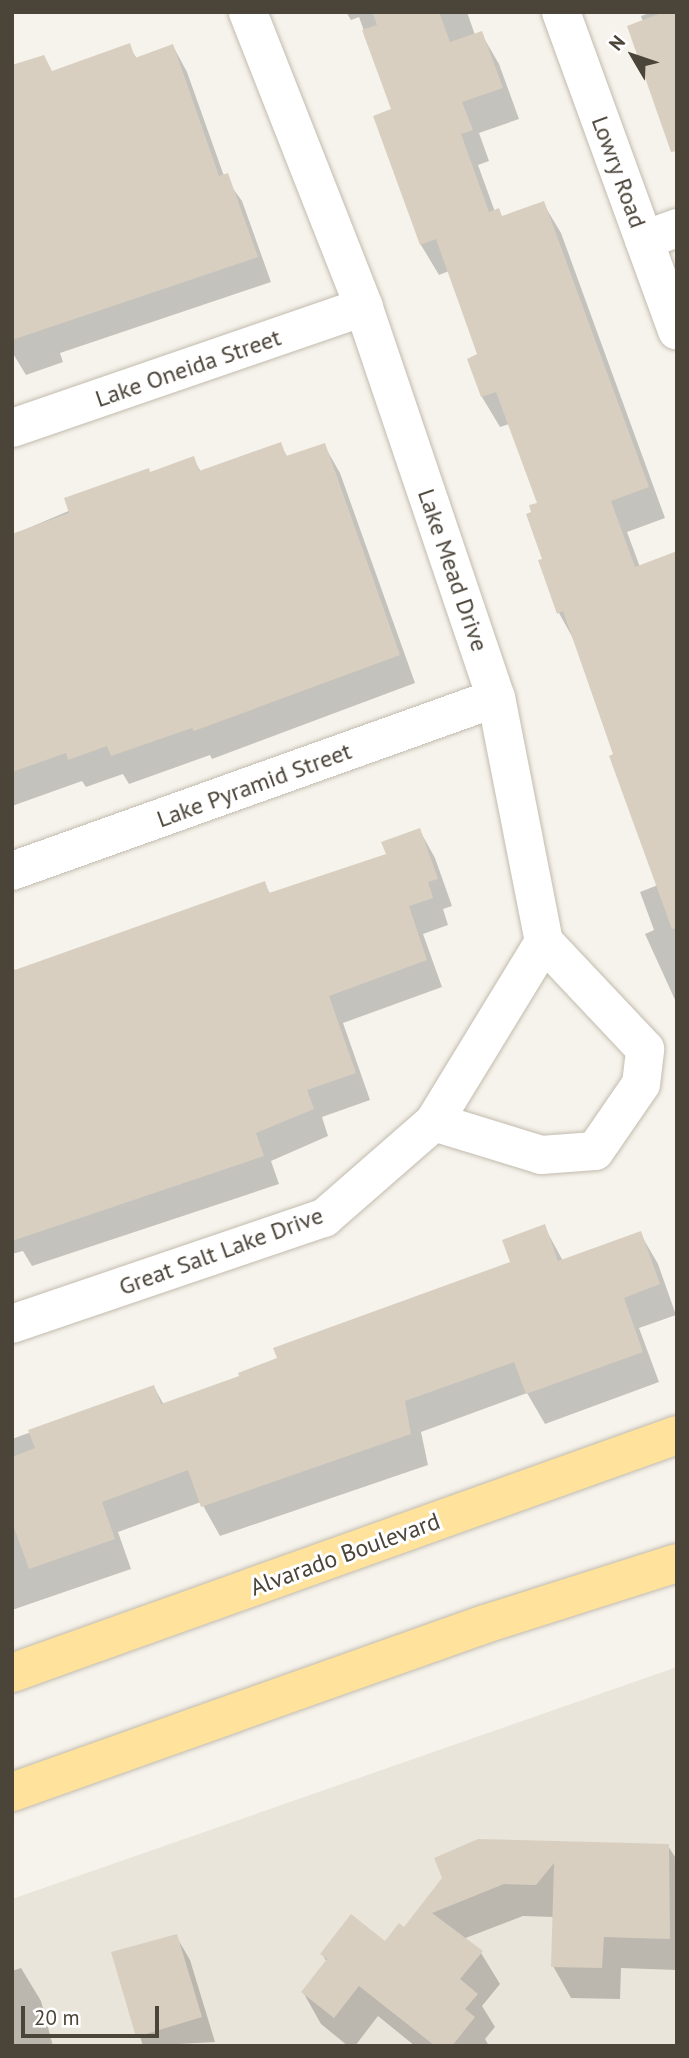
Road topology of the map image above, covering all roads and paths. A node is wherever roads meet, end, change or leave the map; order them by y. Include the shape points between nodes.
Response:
1 (248, 12) edge
2 (561, 12) edge
3 (660, 234) edge
4 (364, 307) junction
5 (677, 331) edge
6 (12, 428) edge
7 (496, 698) junction
8 (12, 871) edge
9 (544, 942) junction
10 (434, 1122) junction
11 (12, 1324) edge
12 (677, 1435) edge
13 (677, 1563) edge
14 (12, 1673) edge
15 (12, 1792) edge

1 - 4 street, Lake Mead Drive
2 - 3 street, Lowry Road
3 - 5 street, Lowry Road
4 - 6 street, Lake Oneida Street
4 - 7 street, Lake Mead Drive
7 - 8 street, Lake Pyramid Street
7 - 9 street, Lake Mead Drive
9 - 10 street
9 - 10 street via 645,1049 641,1084 595,1151 541,1155
10 - 11 street, Great Salt Lake Drive via 324,1218
12 - 14 main road, Alvarado Boulevard
13 - 15 main road via 485,1624

